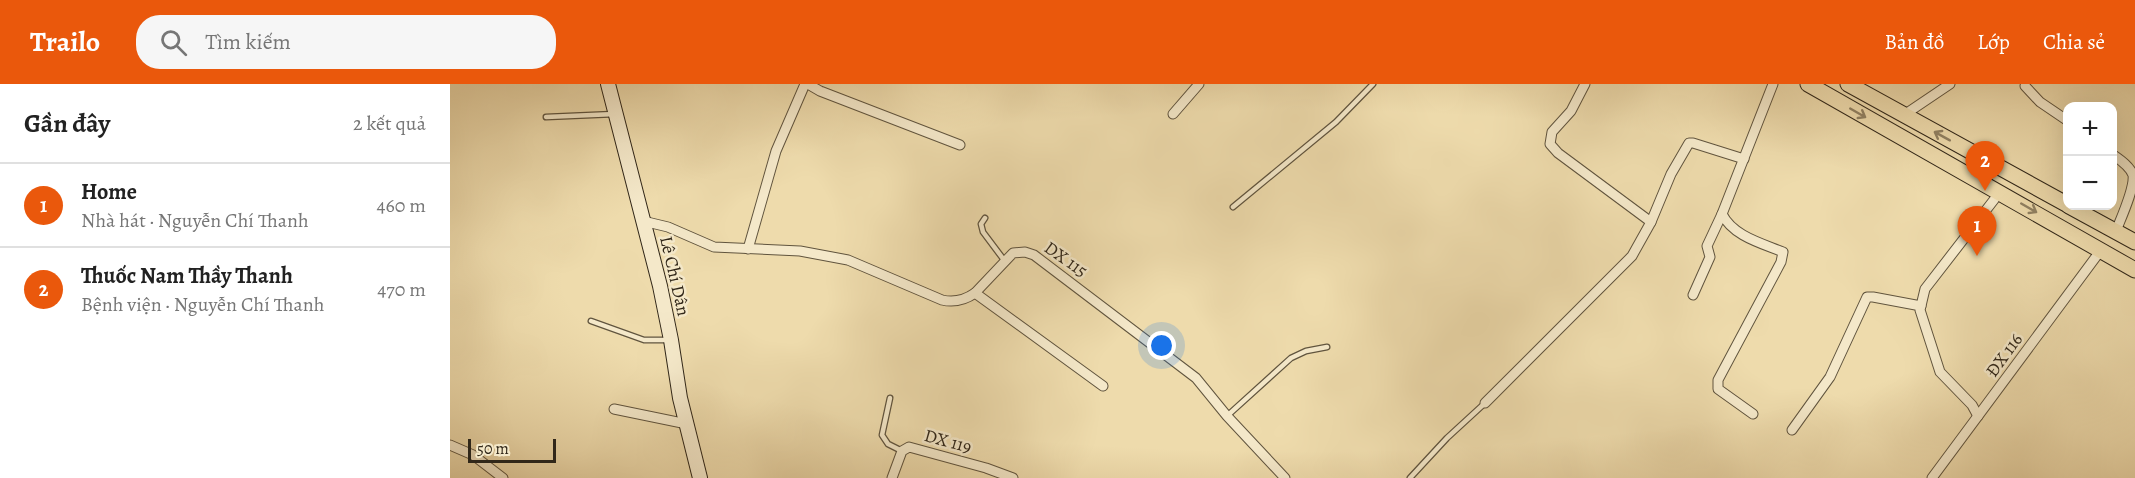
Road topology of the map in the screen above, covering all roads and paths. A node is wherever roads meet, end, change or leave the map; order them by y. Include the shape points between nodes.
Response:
1 (608, 84) edge
2 (806, 84) edge
3 (1199, 84) edge
4 (1373, 84) edge
5 (1585, 84) edge
6 (1773, 84) edge
7 (1808, 84) edge
8 (1848, 84) edge
9 (1950, 84) edge
10 (2027, 85) edge
11 (615, 114) junction
12 (1173, 114) dead end
13 (1904, 115) junction
14 (546, 117) dead end
15 (2063, 118) edge
16 (1894, 134) junction
17 (960, 145) dead end
18 (2116, 156) edge
19 (1744, 159) junction
20 (2000, 192) junction
21 (2063, 202) edge
22 (1233, 207) dead end
23 (2077, 210) edge
24 (1722, 214) junction
25 (985, 218) dead end
26 (643, 221) junction
27 (1651, 222) junction
28 (2116, 231) junction
29 (2135, 242) edge
30 (748, 249) junction
31 (2100, 250) junction
32 (1004, 260) junction
33 (2135, 270) edge
34 (975, 293) junction
35 (1693, 296) dead end
36 (1921, 306) junction
37 (591, 321) dead end
38 (671, 340) junction
39 (1327, 347) dead end
40 (1103, 386) dead end
41 (890, 398) dead end
42 (1485, 403) joint
43 (614, 410) dead end
44 (1753, 414) dead end
45 (1227, 416) junction
46 (1978, 416) junction
47 (687, 423) junction
48 (1792, 430) dead end
49 (450, 445) edge
50 (902, 451) junction
51 (503, 478) edge
52 (700, 478) edge
53 (892, 478) edge
54 (1013, 478) edge
55 (1286, 478) edge
56 (1410, 478) edge
57 (1932, 478) edge

1 - 11 street, Lê Chí Dân
2 - 17 street
2 - 30 street via 776,151
3 - 12 street
4 - 22 lane via 1336,122
5 - 27 street via 1571,111 1552,132 1550,144
6 - 19 street
7 -> 16 main road
8 - 13 main road
9 - 13 street
10 - 15 street via 2040,102
11 - 14 lane
11 - 26 street, Lê Chí Dân
13 - 16 main road
21 -> 13 main road
16 - 20 main road
18 - 28 street via 2134,176 2134,187
19 - 24 street
19 - 27 street via 1689,143
20 -> 31 main road
20 - 36 street via 1925,289
23 - 28 main road
24 - 35 street via 1707,246 1710,257
24 - 44 street via 1734,231 1783,252 1782,262 1718,380 1718,389
25 - 32 lane via 981,224 983,232
26 - 30 street via 714,247
26 - 38 street, Lê Chí Dân
27 - 42 street via 1624,264
28 - 29 main road
30 - 34 street via 800,251 848,260 952,302
31 - 33 main road
31 - 46 street, ĐX 116
32 - 34 street
32 - 45 street, DX 115 via 1013,253 1034,255 1196,378
34 - 40 street
36 - 46 street via 1940,372
36 - 48 street via 1867,297 1830,377
37 - 38 lane via 644,340
38 - 47 street, Lê Chí Dân
39 - 45 lane via 1291,358
41 - 50 lane via 882,435 888,444
42 - 56 lane
43 - 47 street
45 - 55 street, DX 115
46 - 57 street, ĐX 116
47 - 52 street, Lê Chí Dân
49 - 51 street via 473,454
50 - 53 street, DX 119
50 - 54 street, DX 119 via 909,447

